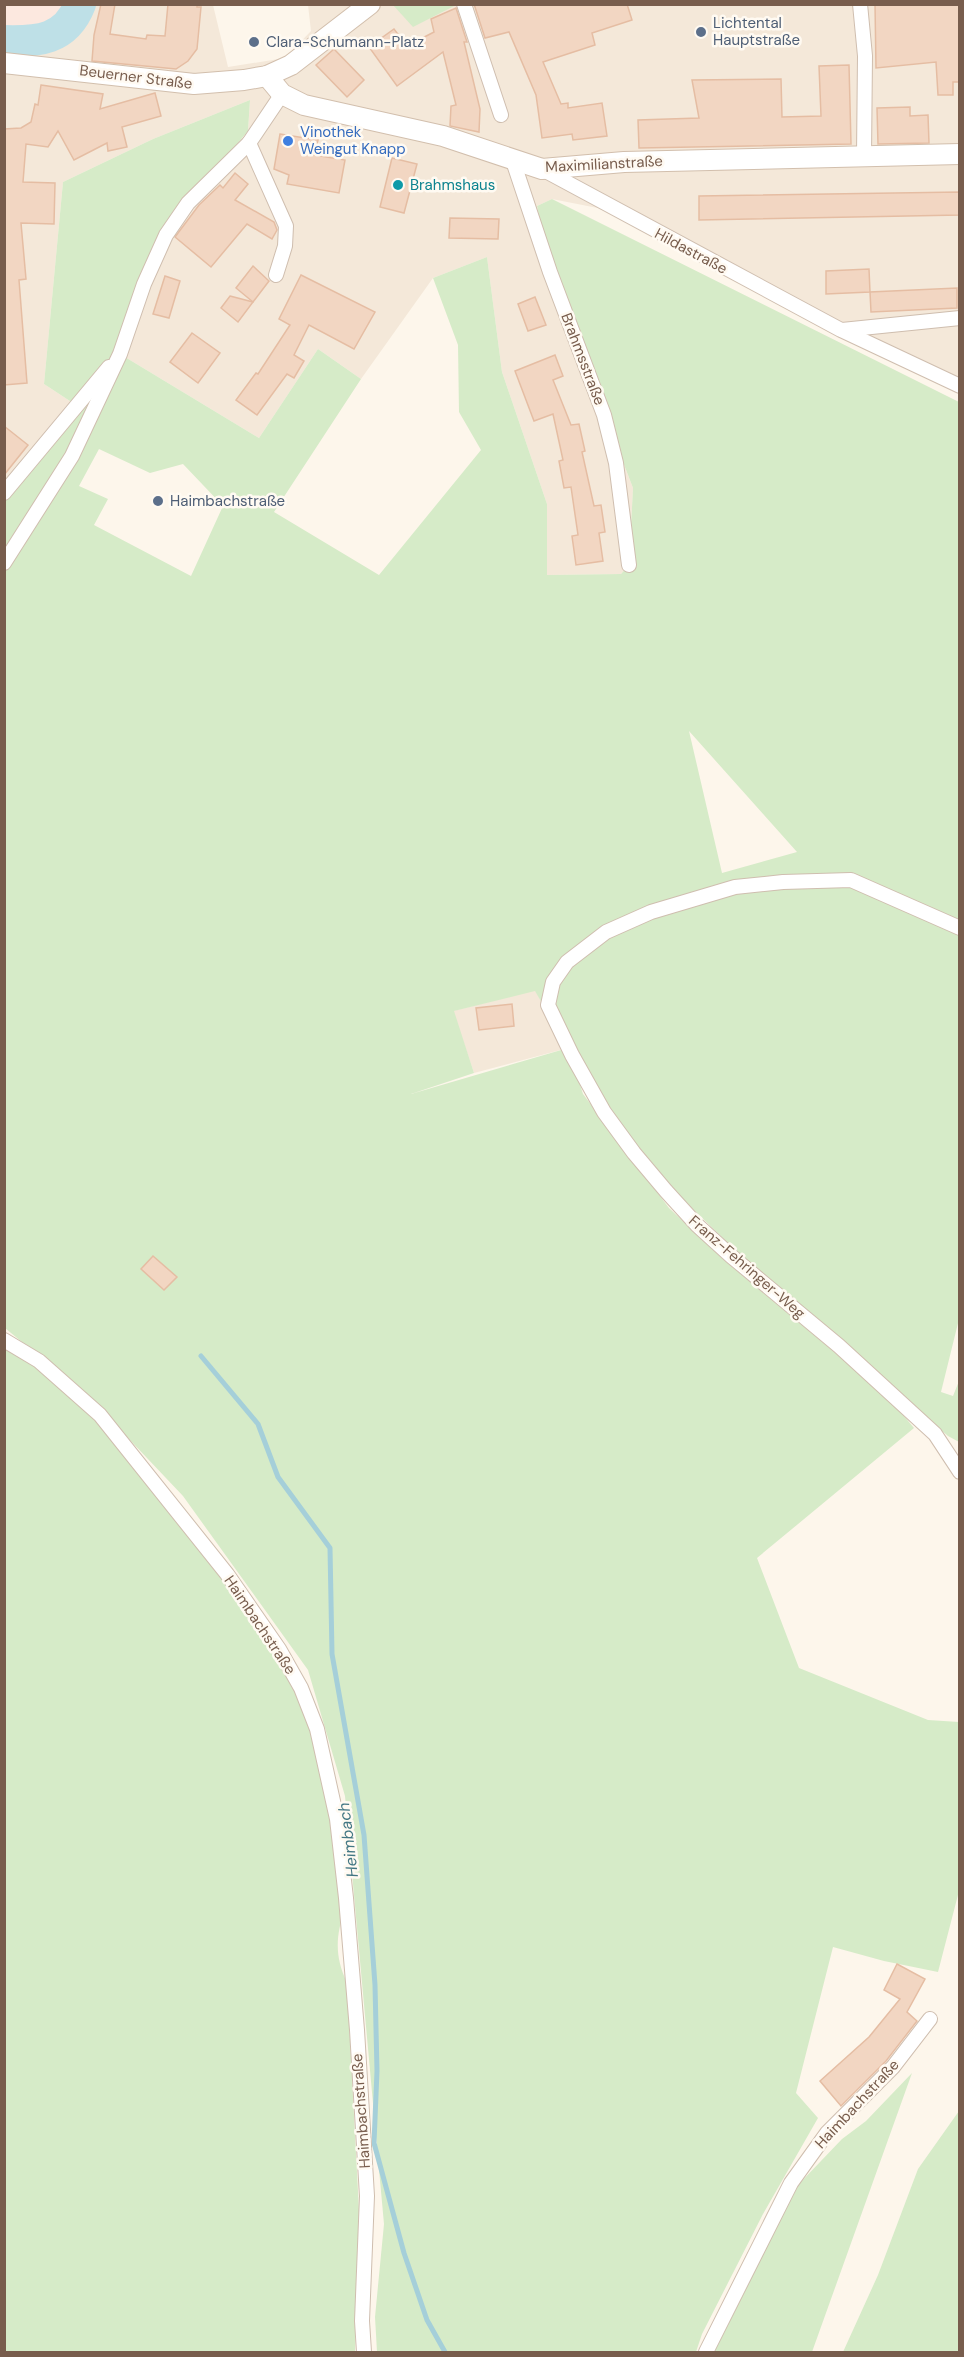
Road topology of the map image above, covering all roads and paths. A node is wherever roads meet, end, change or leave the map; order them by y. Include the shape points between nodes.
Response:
1 (370, 4) edge
2 (464, 4) edge
3 (860, 4) edge
4 (4, 63) edge
5 (267, 76) junction
6 (282, 94) junction
7 (501, 115) dead end
8 (249, 143) junction
9 (960, 154) edge
10 (864, 155) junction
11 (512, 158) junction
12 (542, 169) junction
13 (276, 275) dead end
14 (960, 318) edge
15 (842, 330) junction
16 (120, 354) junction
17 (960, 386) edge
18 (4, 493) edge
19 (4, 563) edge
20 (629, 565) dead end
21 (960, 928) edge
22 (4, 1340) edge
23 (960, 1472) edge
24 (930, 2019) dead end
25 (363, 2352) edge
26 (706, 2352) edge

1 - 5 main road via 291,64
2 - 7 street
3 - 10 street via 865,56
4 - 5 main road, Beuerner Straße via 194,84
5 - 6 main road, Maximilianstraße
6 - 8 street
6 - 11 main road, Maximilianstraße via 304,105 442,136
8 - 13 street via 286,226 285,246
8 - 16 street via 188,203 166,235
9 - 10 main road, Maximilianstraße
10 - 12 main road, Maximilianstraße via 624,162
11 - 12 main road, Maximilianstraße
11 - 20 street, Brahmsstraße via 604,414 616,463
12 - 15 street, Hildastraße
14 - 15 street
15 - 17 street, Hildastraße
16 - 18 street
16 - 19 street via 72,456
21 - 23 street, Franz-Fehringer-Weg via 851,880 735,887 651,912 606,932 567,962 553,982 548,1005 604,1112 697,1225 935,1434
22 - 25 street, Haimbachstraße via 39,1361 100,1414 227,1574 279,1649 301,1688 317,1730 338,1831 357,2030 367,2196
24 - 26 street, Haimbachstraße via 893,2067 827,2133 791,2183

